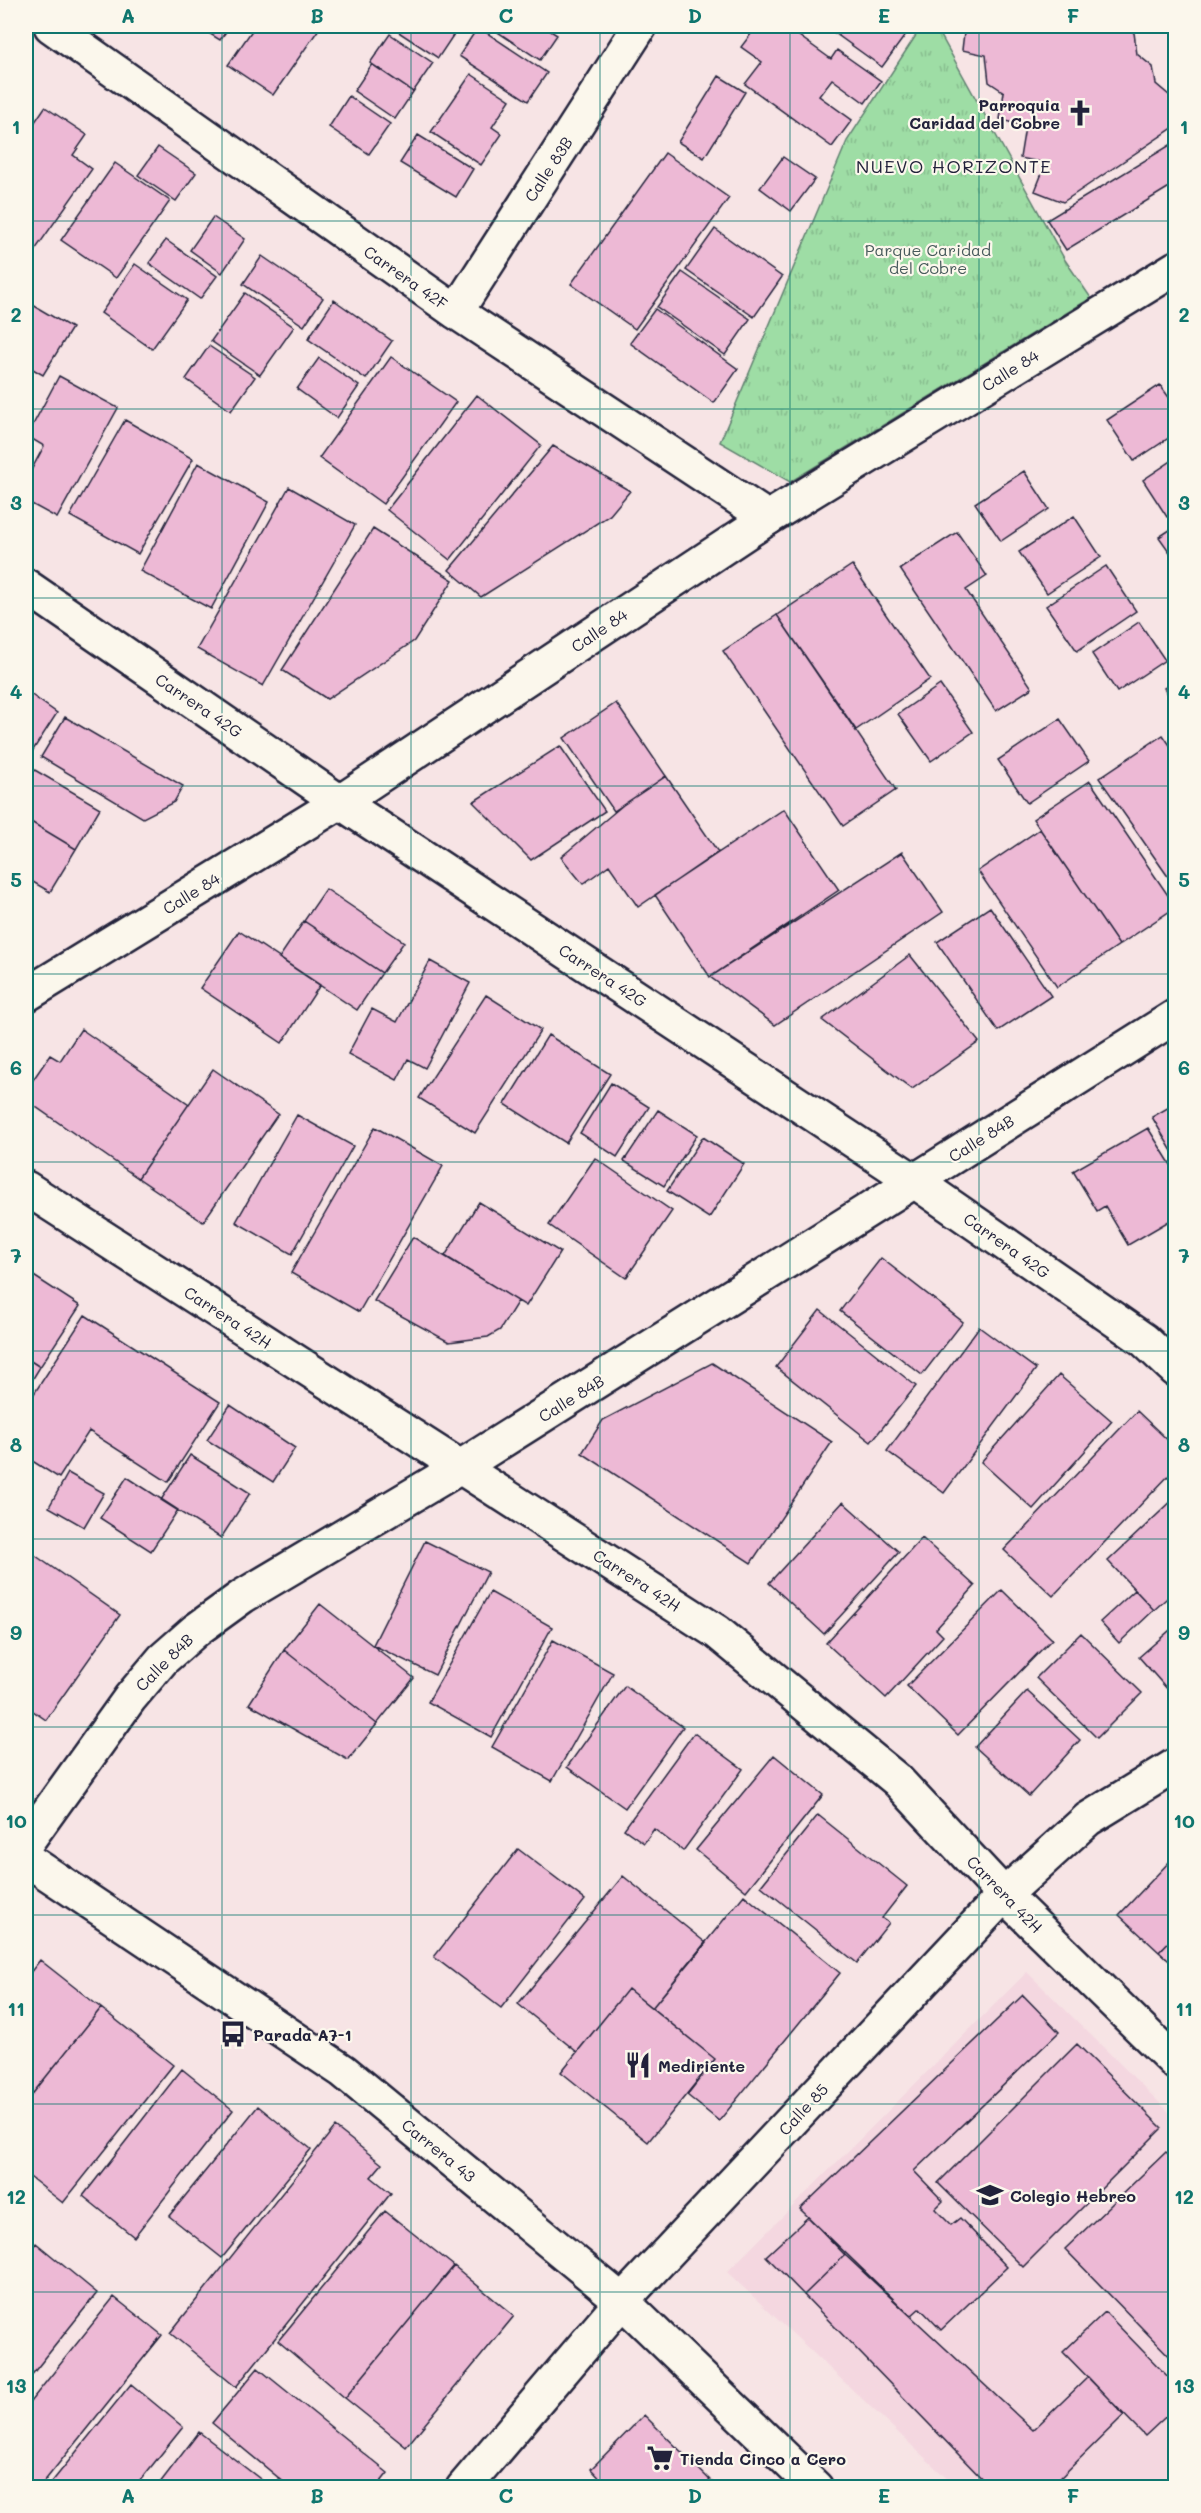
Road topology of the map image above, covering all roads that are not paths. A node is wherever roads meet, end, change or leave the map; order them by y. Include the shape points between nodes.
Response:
1 (51, 26) edge
2 (640, 26) edge
3 (1176, 268) edge
4 (456, 312) junction
5 (768, 518) junction
6 (26, 586) edge
7 (340, 802) junction
8 (26, 995) edge
9 (1176, 1016) edge
10 (913, 1180) junction
11 (26, 1188) edge
12 (1176, 1370) edge
13 (462, 1467) junction
14 (1176, 1765) edge
15 (26, 1844) edge
16 (26, 1859) edge
17 (1004, 1895) junction
18 (1176, 2063) edge
19 (622, 2301) junction
20 (463, 2487) edge
21 (816, 2487) edge

1 - 4 street, Carrera 42F
2 - 4 street, Calle 83B
3 - 5 street, Calle 84
4 - 5 street, Carrera 42F
5 - 7 street, Calle 84
6 - 7 street, Carrera 42G
7 - 8 street, Calle 84
7 - 10 street, Carrera 42G
9 - 10 street, Calle 84B
10 - 12 street, Carrera 42G via 1144,1340
10 - 13 street, Calle 84B
11 - 13 street, Carrera 42H
13 - 15 street, Calle 84B via 243,1596 196,1630 163,1659 130,1698
13 - 17 street, Carrera 42H via 726,1639 897,1780
14 - 17 street, Calle 85 via 1088,1819
16 - 19 street, Carrera 43 via 343,2071
17 - 18 street, Carrera 42H
17 - 19 street, Calle 85
19 - 20 street, Calle 85
19 - 21 street, Carrera 43

